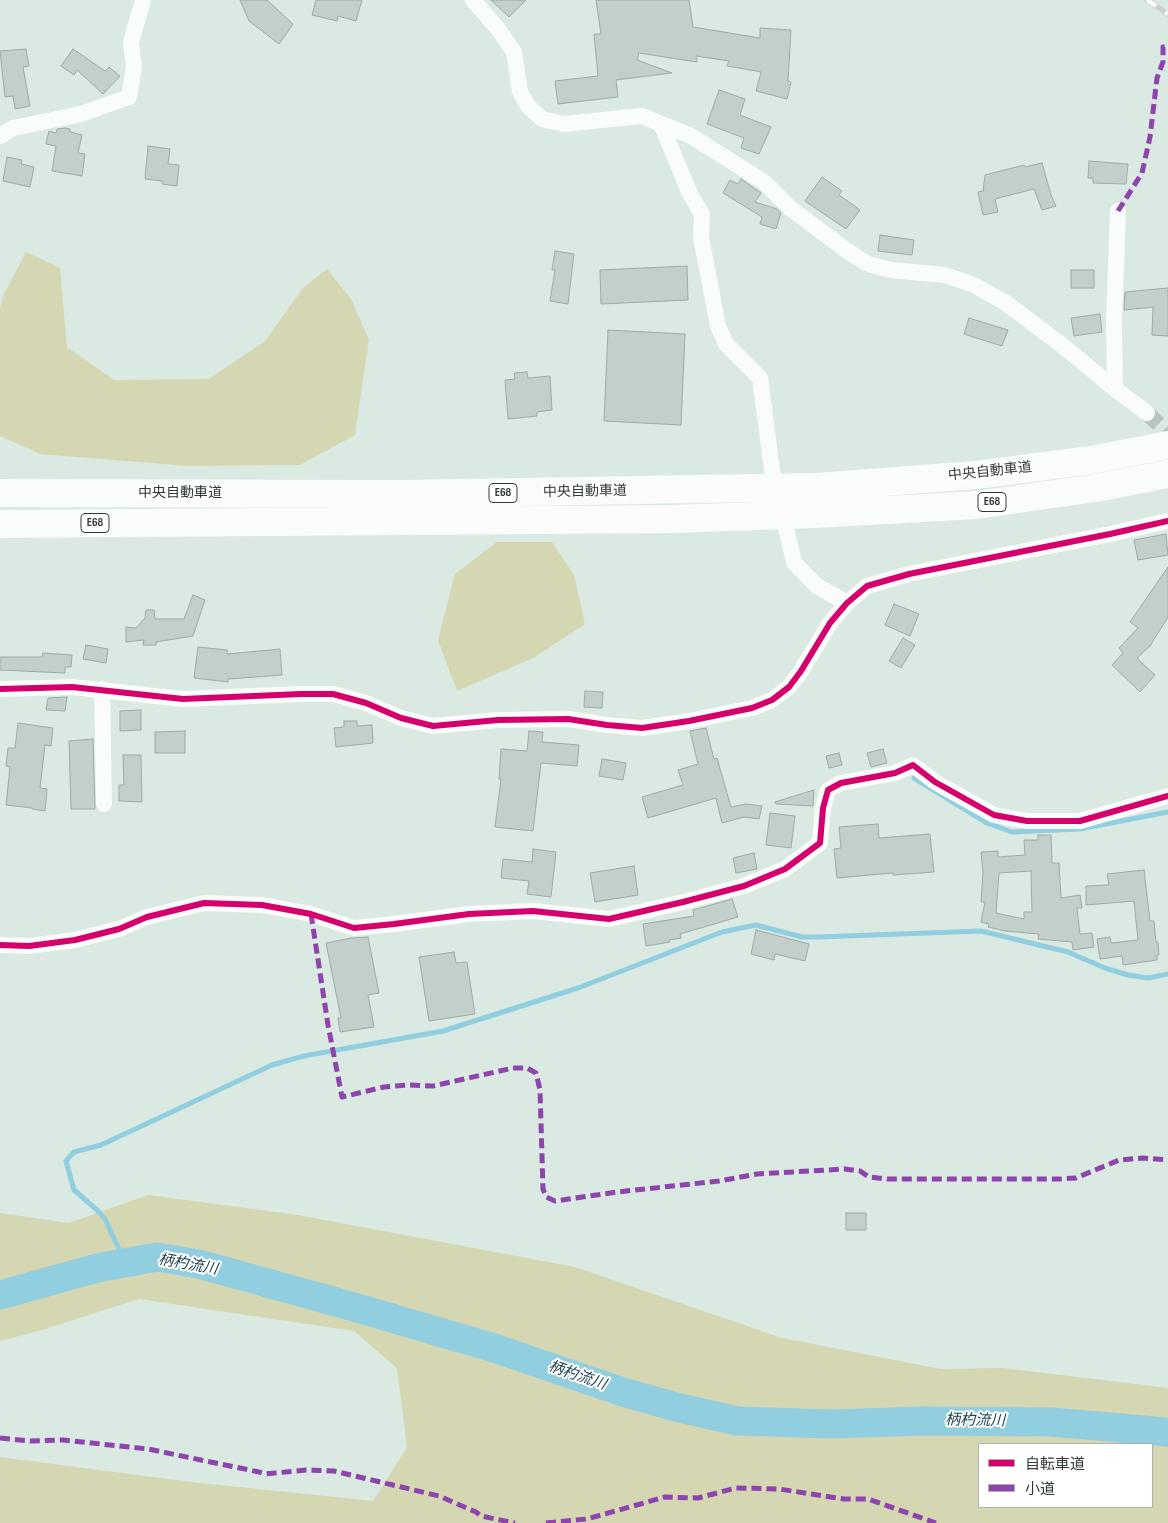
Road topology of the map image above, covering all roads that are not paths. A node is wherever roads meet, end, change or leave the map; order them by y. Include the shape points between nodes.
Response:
1 (143, 0) edge
2 (473, 0) edge
3 (661, 124) junction
4 (0, 136) edge
5 (1118, 212) dead end
6 (1114, 389) junction
7 (1147, 413) tunnel mouth
8 (1168, 445) edge
9 (1168, 474) edge
10 (0, 493) edge
11 (815, 500) junction
12 (1168, 521) edge
13 (0, 524) edge
14 (847, 603) junction
15 (0, 689) edge
16 (102, 689) junction
17 (1168, 796) edge
18 (104, 804) dead end
19 (0, 945) edge

1 - 4 street via 131,42 134,67 129,97 81,114 13,128
2 - 3 street via 514,52 520,92 528,106 542,119 564,124 642,116
3 - 6 street via 691,136 764,182 790,208 868,264 891,270 945,275 974,285 1006,303
3 - 14 street via 690,194 702,214 701,237 718,326 726,344 760,378 772,470 794,562 817,586
5 - 6 street
6 - 7 street
8 - 11 highway, 中央自動車道 / E68 via 1090,460
9 - 11 highway, 中央自動車道 / E68 via 1096,488 976,504
10 - 11 highway, 中央自動車道 / E68
11 - 13 highway, 中央自動車道 / E68 via 673,519
12 - 14 street via 909,574 867,586
14 - 16 street via 830,623 802,671 772,700 752,708 642,728 568,720 498,720 432,726 333,694 183,699
15 - 16 street
16 - 18 street
17 - 19 street via 1080,821 1027,821 994,815 935,782 913,765 895,774 841,783 828,790 820,843 785,869 744,886 609,919 533,911 470,914 354,928 311,914 262,905 204,903 75,940 29,946

